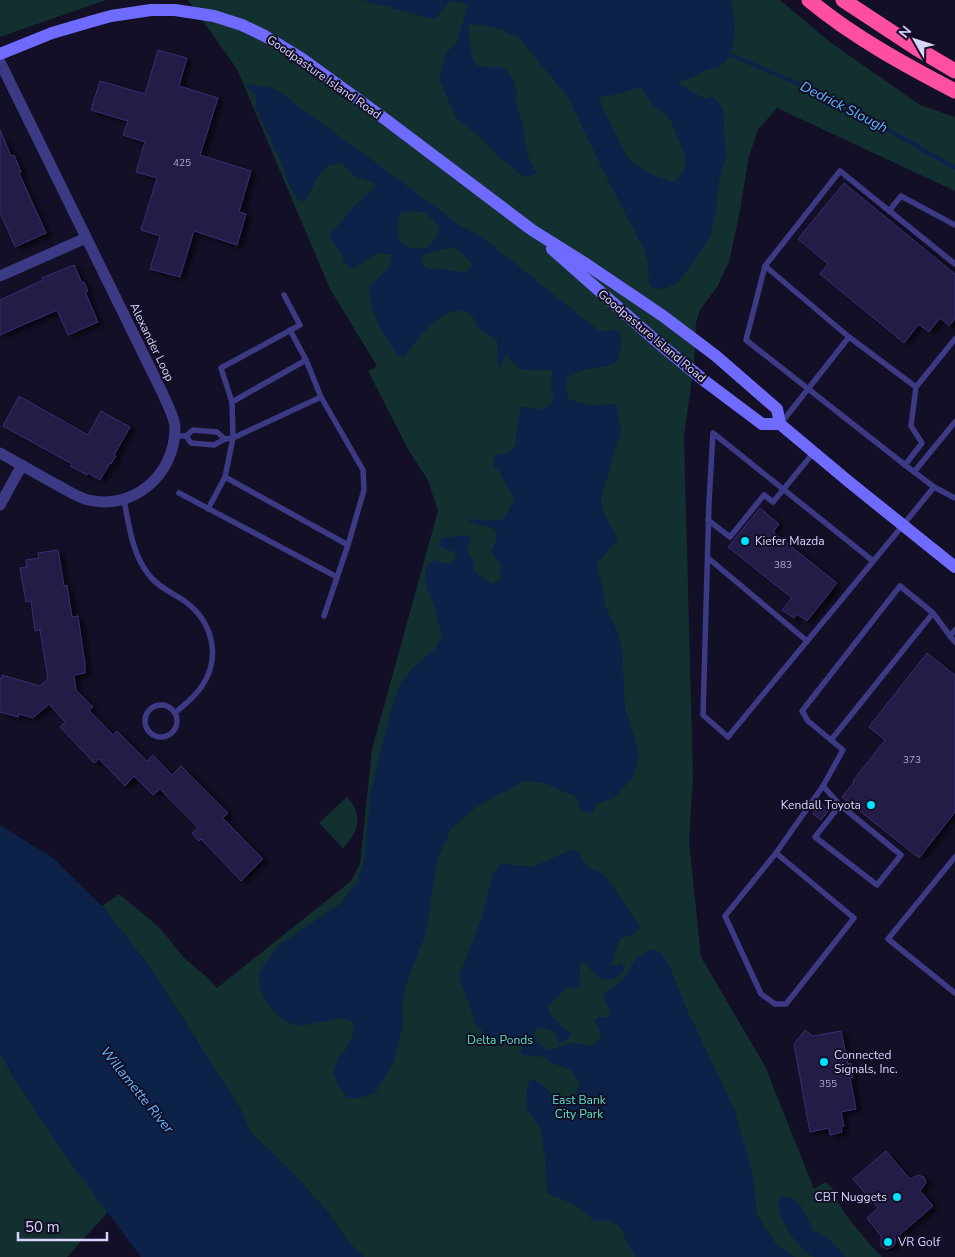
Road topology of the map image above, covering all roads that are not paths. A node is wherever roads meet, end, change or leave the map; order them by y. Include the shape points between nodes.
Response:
1 (809, 0) edge
2 (843, 0) edge
3 (0, 54) edge
4 (0, 62) edge
5 (955, 71) edge
6 (955, 91) edge
7 (889, 211) junction
8 (955, 225) edge
9 (532, 230) junction
10 (86, 238) junction
11 (955, 264) edge
12 (765, 266) junction
13 (0, 276) edge
14 (284, 295) dead end
15 (290, 330) junction
16 (849, 337) junction
17 (955, 339) edge
18 (306, 360) junction
19 (916, 387) junction
20 (808, 390) junction
21 (321, 397) junction
22 (232, 402) junction
23 (955, 422) edge
24 (780, 424) junction
25 (180, 436) junction
26 (234, 438) junction
27 (225, 440) junction
28 (814, 452) junction
29 (0, 453) edge
30 (22, 465) junction
31 (905, 465) junction
32 (914, 472) junction
33 (225, 477) junction
34 (934, 488) junction
35 (784, 489) junction
36 (179, 493) dead end
37 (955, 498) edge
38 (124, 500) junction
39 (0, 505) edge
40 (208, 508) junction
41 (708, 520) junction
42 (903, 526) junction
43 (348, 545) junction
44 (708, 558) junction
45 (874, 561) junction
46 (955, 567) edge
47 (337, 577) junction
48 (934, 613) junction
49 (324, 616) dead end
50 (955, 630) edge
51 (950, 636) junction
52 (807, 641) junction
53 (955, 642) edge
54 (175, 713) junction
55 (831, 740) junction
56 (823, 786) junction
57 (840, 805) junction
58 (776, 852) junction
59 (955, 857) edge
60 (955, 993) edge

1 - 6 highway via 862,37
2 - 5 highway
3 - 9 main road, Goodpasture Island Road via 112,16 151,10 193,11 242,25 300,58
4 - 10 street, Alexander Loop
7 - 8 lane via 900,196
7 - 11 lane
7 - 12 lane via 840,171
9 - 24 main road, Goodpasture Island Road via 576,272 706,382 762,424
9 - 24 main road, Goodpasture Island Road via 663,316 716,356 777,409
10 - 13 street
10 - 25 street, Alexander Loop via 162,392
12 - 16 lane
12 - 20 lane via 746,340
14 - 15 lane via 300,325
15 - 18 lane
15 - 22 lane via 221,368
16 - 19 lane
16 - 20 lane
17 - 19 lane
18 - 21 lane
18 - 22 lane
19 - 31 lane via 911,426 922,443
20 - 24 lane
20 - 31 lane
21 - 26 lane
21 - 43 lane via 363,470 364,490
22 - 26 lane
23 - 32 lane
24 - 28 main road, Goodpasture Island Road
25 - 27 lane via 191,443 214,446
25 - 27 lane via 193,430 217,432
25 - 38 street, Alexander Loop via 160,475 140,493
26 - 27 lane
26 - 33 lane
28 - 35 lane
28 - 42 main road, Goodpasture Island Road
29 - 30 street, Alexander Loop
30 - 38 street, Alexander Loop via 80,498 102,502
30 - 39 street
31 - 32 lane
32 - 34 lane
33 - 40 lane
33 - 43 lane
34 - 37 lane
34 - 42 lane
35 - 41 lane via 773,502 764,495 730,537
35 - 41 lane via 713,433
35 - 45 lane
36 - 40 lane
38 - 54 lane via 139,560 149,576 184,600 210,634 213,658 206,679 196,694
40 - 47 lane
41 - 44 lane
42 - 45 lane
42 - 46 main road, Goodpasture Island Road
43 - 47 lane
44 - 52 lane
44 - 52 lane via 703,715 728,737
45 - 52 lane
47 - 49 lane
48 - 51 lane
48 - 55 lane
48 - 55 lane via 900,586 802,710 808,722
50 - 51 lane
51 - 53 lane
54 - 54 lane via 167,706 152,708 145,718 147,729 155,737 169,736 178,721
55 - 56 lane via 843,750
56 - 57 lane
56 - 58 lane
57 - 57 lane via 901,855 877,885 815,837
58 - 58 lane via 854,918 786,1004 775,1004 761,994 725,916
59 - 60 lane via 888,939

